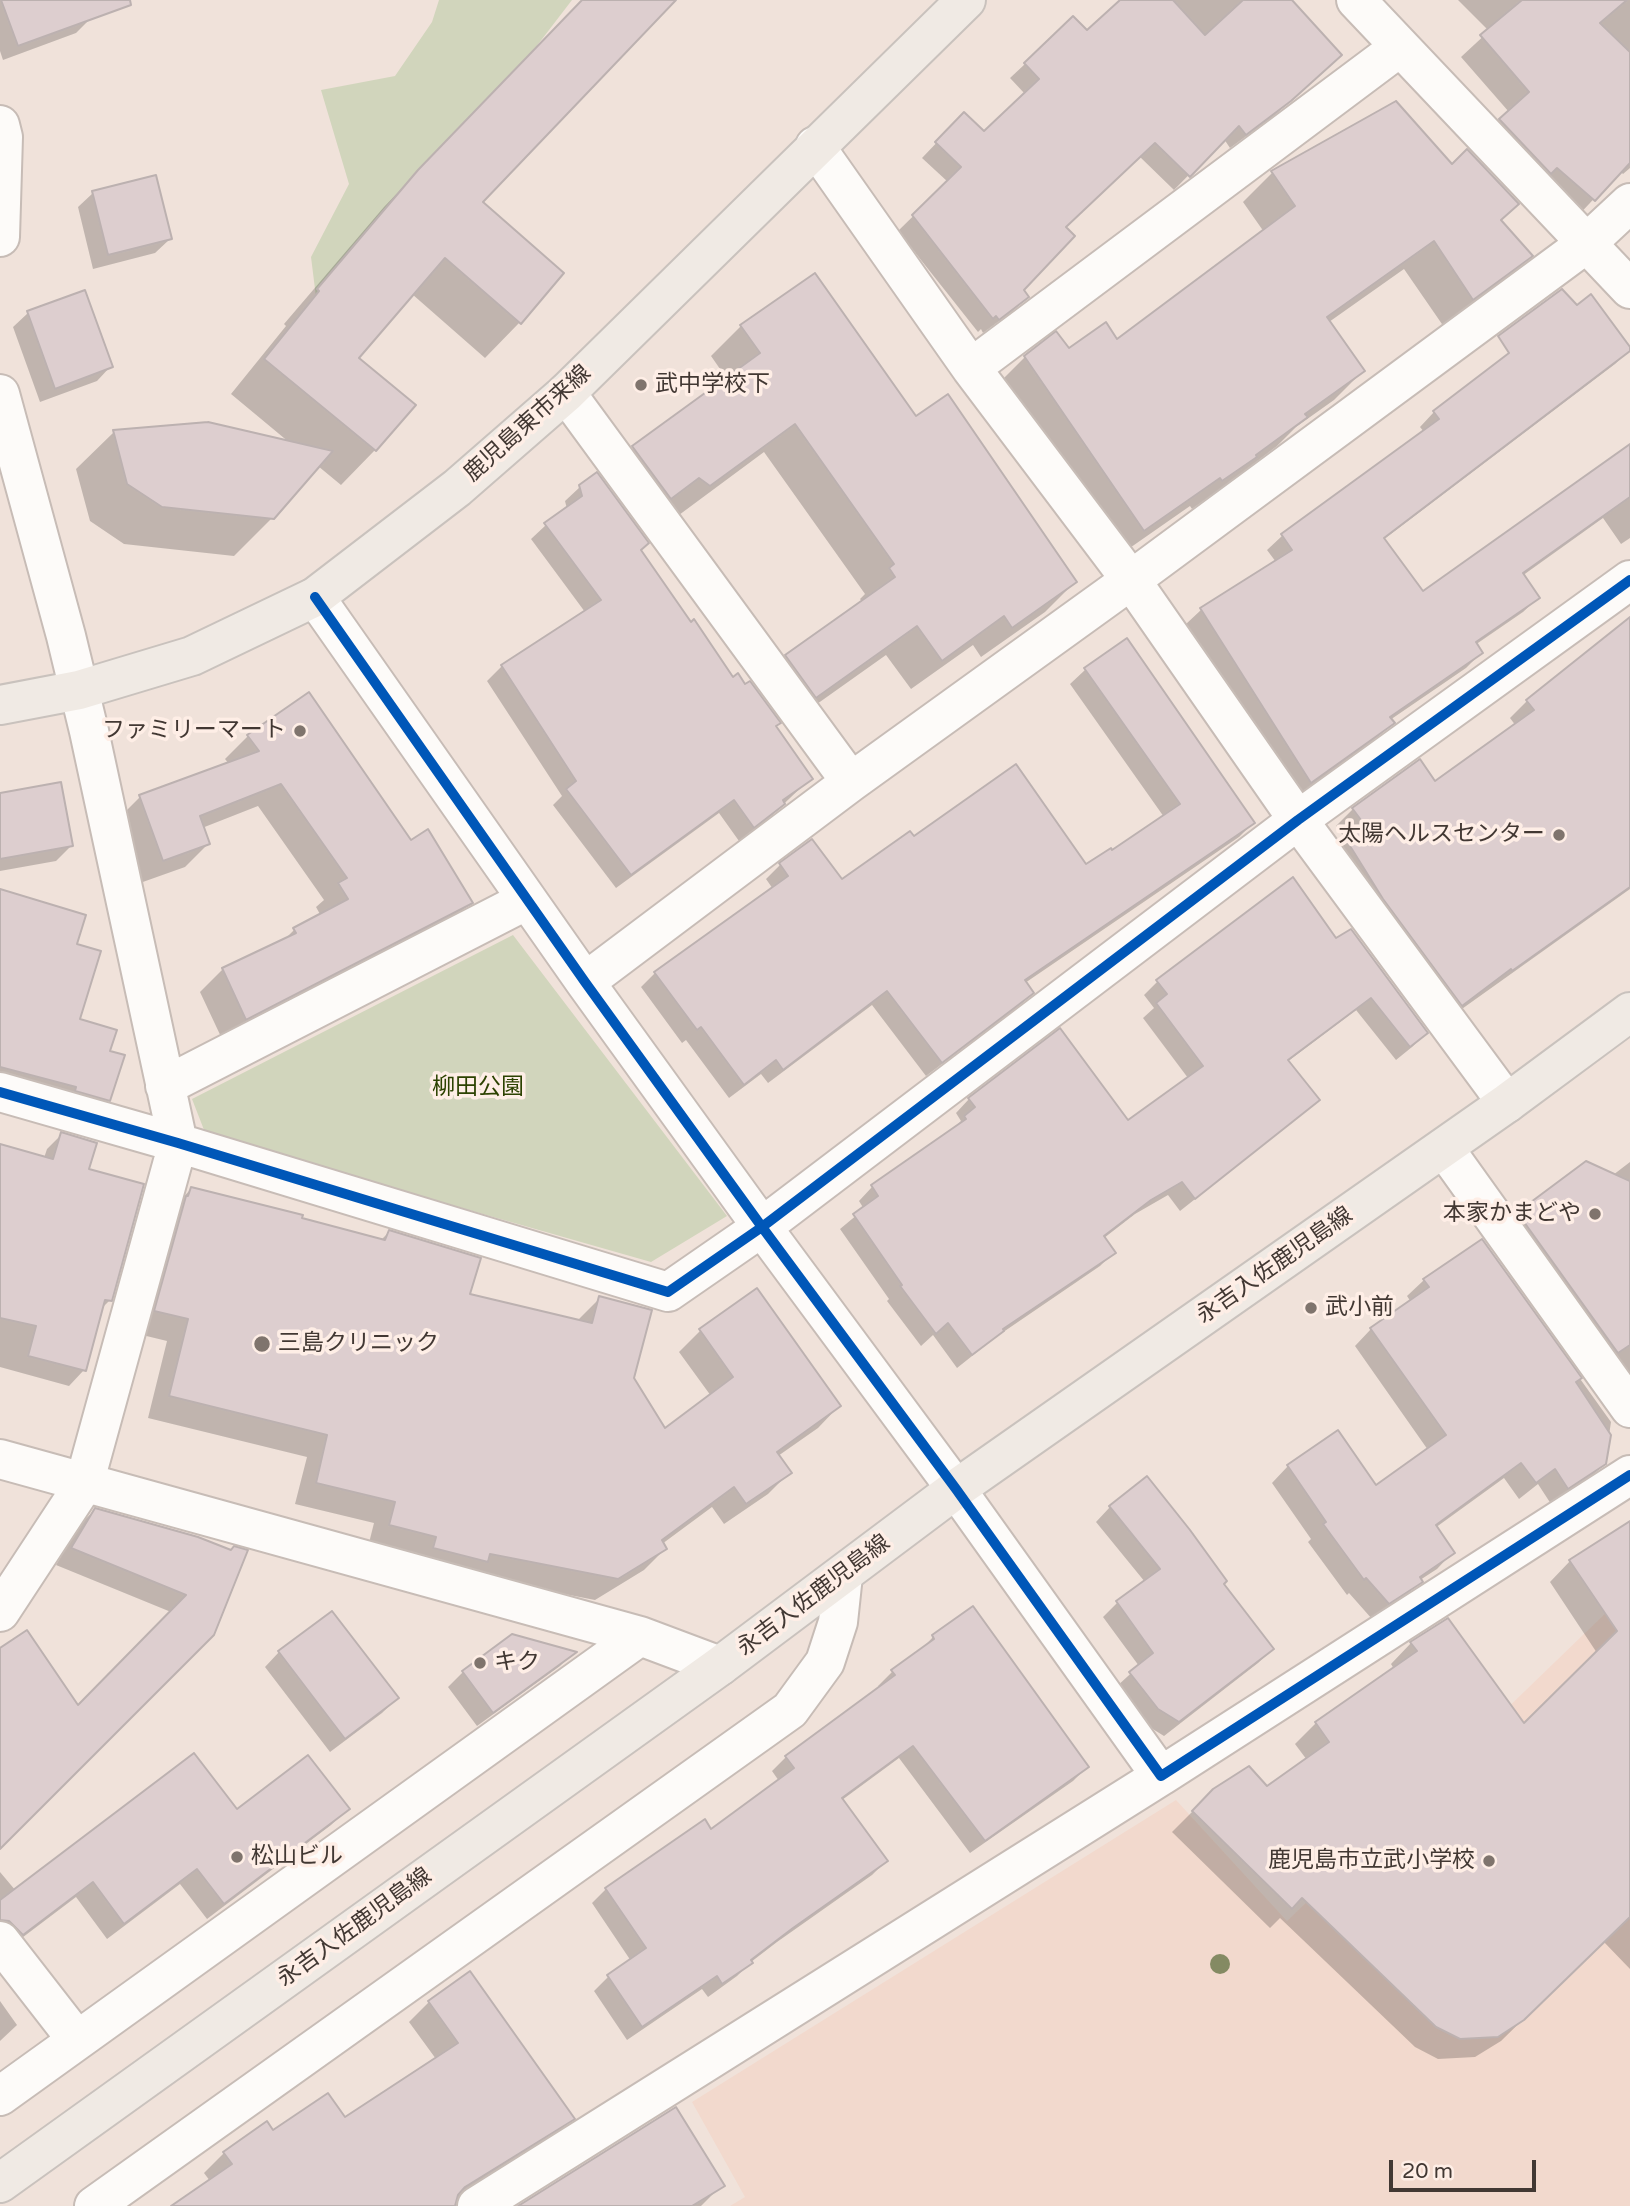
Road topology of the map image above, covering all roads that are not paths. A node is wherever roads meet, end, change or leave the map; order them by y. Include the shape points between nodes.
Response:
1 (966, 0) edge
2 (1356, 0) edge
3 (1401, 47) junction
4 (0, 124) edge
5 (815, 146) junction
6 (1630, 203) edge
7 (0, 237) edge
8 (1587, 243) junction
9 (1630, 289) edge
10 (971, 368) junction
11 (566, 393) junction
12 (0, 394) edge
13 (1131, 580) junction
14 (1630, 580) edge
15 (315, 597) junction
16 (79, 691) junction
17 (0, 705) edge
18 (851, 782) junction
19 (1298, 820) junction
20 (527, 900) junction
21 (586, 982) junction
22 (1630, 1012) edge
23 (165, 1086) junction
24 (0, 1092) edge
25 (1507, 1103) junction
26 (178, 1143) junction
27 (1444, 1148) junction
28 (762, 1227) junction
29 (1630, 1408) edge
30 (0, 1459) edge
31 (1630, 1475) edge
32 (84, 1483) junction
33 (956, 1489) junction
34 (843, 1575) junction
35 (0, 1612) edge
36 (640, 1636) junction
37 (720, 1665) junction
38 (1161, 1776) junction
39 (0, 1941) edge
40 (77, 2040) junction
41 (0, 2096) edge
42 (0, 2183) edge
43 (94, 2206) edge
44 (477, 2206) edge

1 - 5 main road, 鹿児島東市来線
2 - 3 street
3 - 8 street
3 - 10 street
4 - 7 street
5 - 10 street
5 - 11 main road, 鹿児島東市来線
6 - 8 street
8 - 9 street
8 - 13 street
10 - 13 street
11 - 15 main road, 鹿児島東市来線 via 457,488
11 - 18 street
12 - 16 street
13 - 18 street
13 - 19 street
14 - 19 street
15 - 16 main road, 鹿児島東市来線 via 192,656
15 - 20 street
16 - 17 main road, 鹿児島東市来線
16 - 23 street
18 - 21 street
19 - 25 street
19 - 28 street
20 - 21 street
20 - 23 street
21 - 28 street
22 - 25 main road, 永吉入佐鹿児島線
23 - 26 street
24 - 26 street
25 - 27 main road, 永吉入佐鹿児島線
26 - 28 street via 668,1292
26 - 32 street
27 - 29 street
27 - 33 main road, 永吉入佐鹿児島線
28 - 33 street
30 - 32 street
31 - 38 street
32 - 35 street
32 - 36 street
33 - 34 main road, 永吉入佐鹿児島線
33 - 38 street
34 - 37 main road, 永吉入佐鹿児島線
34 - 43 street via 838,1622 825,1662 789,1710
36 - 37 street
36 - 40 street
37 - 42 main road, 永吉入佐鹿児島線
38 - 44 street
39 - 40 street
40 - 41 street

